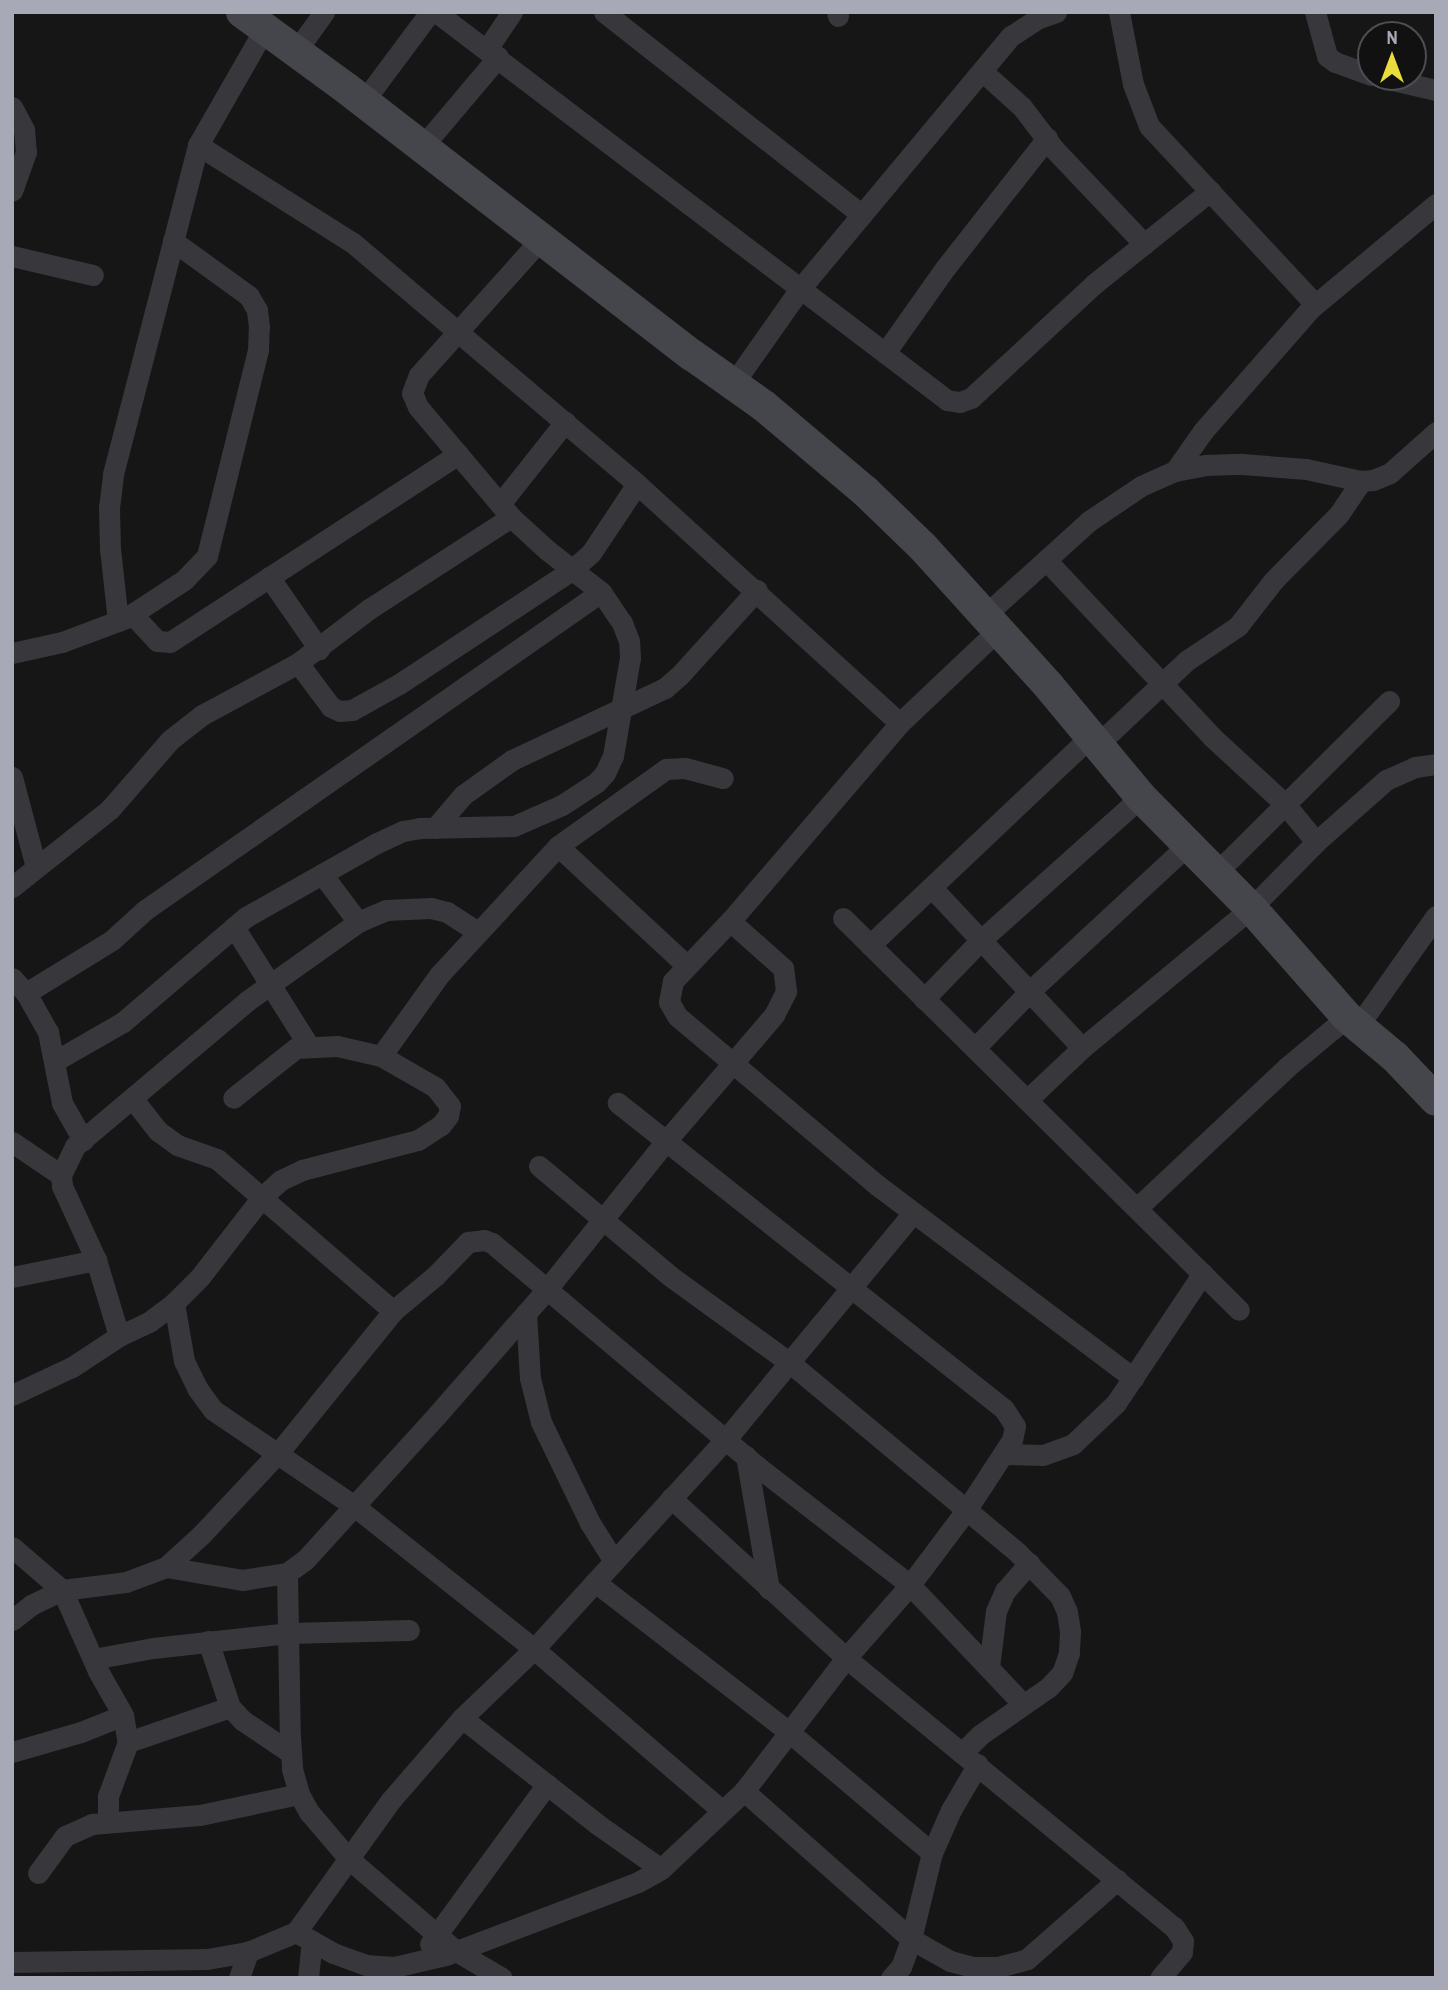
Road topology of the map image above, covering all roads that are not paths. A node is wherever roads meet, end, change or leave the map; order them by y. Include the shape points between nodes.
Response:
1 (324, 12) edge
2 (430, 12) edge
3 (436, 12) edge
4 (512, 12) edge
5 (604, 12) edge
6 (1119, 12) edge
7 (1315, 12) edge
8 (1045, 14) edge
9 (254, 20) edge
10 (296, 51) junction
11 (493, 53) junction
12 (1357, 70) edge
13 (982, 71) junction
14 (363, 102) junction
15 (12, 107) edge
16 (1047, 138) junction
17 (198, 145) junction
18 (422, 147) junction
19 (13, 186) edge
20 (1210, 191) junction
21 (1436, 204) edge
22 (862, 215) junction
23 (541, 239) junction
24 (173, 241) junction
25 (1144, 244) junction
26 (12, 256) edge
27 (93, 275) dead end
28 (799, 290) junction
29 (1315, 304) junction
30 (459, 331) junction
31 (885, 353) junction
32 (733, 384) junction
33 (565, 422) junction
34 (1436, 432) edge
35 (458, 454) junction
36 (1175, 471) junction
37 (1361, 481) junction
38 (637, 484) junction
39 (506, 510) junction
40 (1046, 560) junction
41 (572, 570) junction
42 (270, 577) junction
43 (757, 590) junction
44 (601, 592) junction
45 (125, 617) junction
46 (990, 624) junction
47 (319, 649) junction
48 (12, 653) edge
49 (299, 663) junction
50 (1161, 684) junction
51 (1389, 701) dead end
52 (623, 708) junction
53 (900, 723) junction
54 (1094, 741) junction
55 (1436, 764) edge
56 (12, 777) edge
57 (723, 778) dead end
58 (1141, 797) junction
59 (1285, 804) junction
60 (435, 828) junction
61 (1316, 842) junction
62 (1188, 845) junction
63 (558, 846) junction
64 (36, 867) junction
65 (1216, 873) junction
66 (322, 874) junction
67 (12, 887) edge
68 (932, 888) junction
69 (1251, 908) junction
70 (1436, 916) edge
71 (843, 918) dead end
72 (730, 921) junction
73 (358, 922) junction
74 (234, 927) junction
75 (478, 932) junction
76 (981, 940) junction
77 (870, 945) junction
78 (687, 966) junction
79 (271, 985) junction
80 (19, 986) edge
81 (1029, 992) junction
82 (924, 999) junction
83 (1353, 1022) junction
84 (309, 1046) junction
85 (975, 1048) junction
86 (1082, 1048) junction
87 (381, 1056) junction
88 (55, 1061) junction
89 (732, 1062) junction
90 (132, 1098) junction
91 (233, 1098) dead end
92 (1027, 1100) junction
93 (1436, 1100) edge
94 (618, 1103) dead end
95 (83, 1140) junction
96 (666, 1141) junction
97 (12, 1142) edge
98 (539, 1166) dead end
99 (61, 1175) junction
100 (262, 1197) junction
101 (1137, 1208) junction
102 (913, 1213) junction
103 (604, 1219) junction
104 (96, 1260) junction
105 (1203, 1273) junction
106 (12, 1277) edge
107 (853, 1287) junction
108 (547, 1289) junction
109 (174, 1303) junction
110 (1239, 1310) dead end
111 (393, 1311) junction
112 (526, 1313) junction
113 (119, 1336) junction
114 (789, 1362) junction
115 (1133, 1378) junction
116 (12, 1395) edge
117 (726, 1439) junction
118 (279, 1452) junction
119 (1003, 1454) junction
120 (747, 1456) junction
121 (670, 1498) junction
122 (353, 1505) junction
123 (967, 1509) junction
124 (12, 1547) edge
125 (614, 1561) junction
126 (1028, 1563) junction
127 (166, 1567) junction
128 (287, 1573) junction
129 (595, 1582) junction
130 (910, 1586) junction
131 (769, 1589) junction
132 (62, 1590) junction
133 (12, 1620) edge
134 (408, 1630) dead end
135 (288, 1633) junction
136 (208, 1642) junction
137 (534, 1650) junction
138 (846, 1658) junction
139 (93, 1659) junction
140 (989, 1667) junction
141 (1023, 1704) junction
142 (230, 1707) junction
143 (123, 1715) junction
144 (462, 1718) junction
145 (789, 1732) junction
146 (128, 1742) junction
147 (12, 1752) edge
148 (291, 1753) junction
149 (970, 1758) junction
150 (547, 1784) junction
151 (744, 1791) junction
152 (299, 1794) junction
153 (721, 1810) junction
154 (108, 1822) junction
155 (932, 1853) junction
156 (349, 1859) junction
157 (661, 1869) junction
158 (38, 1873) dead end
159 (1117, 1880) junction
160 (437, 1934) junction
161 (304, 1936) junction
162 (911, 1940) junction
163 (456, 1951) junction
164 (248, 1952) junction
165 (12, 1962) edge
166 (416, 1962) junction
167 (167, 1969) edge
168 (239, 1978) edge
169 (308, 1978) edge
170 (502, 1978) edge
171 (891, 1978) edge
172 (1160, 1978) edge

1 - 10 street
2 - 14 street
3 - 11 street
4 - 11 street
5 - 22 street
6 - 20 street via 1133,84 1149,126
7 - 12 street via 1327,56
8 - 13 street via 1011,36
9 - 10 street
9 - 17 street
10 - 14 street
11 - 18 street
11 - 28 street
13 - 16 street via 1022,107
13 - 22 street
14 - 18 street
15 - 19 street via 24,130 26,152
16 - 25 street
16 - 31 street
17 - 24 street
17 - 30 street via 353,243
18 - 23 street
20 - 25 street
20 - 29 street
21 - 29 street
22 - 28 street
23 - 30 street
23 - 32 street
24 - 45 street via 108,508 110,549
24 - 45 street via 249,296 257,310 258,350 207,556 184,580
25 - 31 street via 971,398 947,400
26 - 27 street
28 - 31 street
28 - 32 street
29 - 36 street via 1203,431
30 - 33 street
30 - 35 street via 419,375 412,393 418,407
32 - 46 street via 866,492
33 - 38 street
33 - 39 street
34 - 37 street via 1390,473
35 - 39 street
35 - 42 street
36 - 37 street via 1242,464 1306,469
36 - 40 street via 1140,486 1089,521
37 - 50 street via 1339,514 1273,581 1238,626
38 - 41 street via 591,553
38 - 43 street
39 - 41 street
39 - 47 street
40 - 46 street
40 - 50 street
41 - 44 street
41 - 49 street via 352,710 331,707
42 - 45 street via 170,642 157,641
42 - 47 street
43 - 52 street via 679,676 648,698
43 - 53 street
44 - 52 street via 629,640
44 - 80 street via 145,910 113,940
45 - 48 street via 62,642
46 - 53 street
46 - 54 street
47 - 49 street
49 - 64 street via 202,715 170,740 110,809
50 - 54 street
50 - 59 street
51 - 59 street
52 - 60 street via 512,760 463,795
52 - 60 street via 605,773 562,806 514,826
53 - 72 street
54 - 58 street
54 - 68 street
55 - 61 street via 1415,767 1386,780
56 - 64 street
57 - 63 street via 685,768 666,769
58 - 62 street
58 - 76 street
59 - 61 street
59 - 65 street
60 - 66 street via 403,831
61 - 69 street
62 - 65 street
62 - 81 street
63 - 75 street
63 - 78 street
64 - 67 street
65 - 69 street
66 - 73 street
66 - 74 street
68 - 76 street
68 - 77 street
69 - 83 street
69 - 86 street
70 - 83 street
71 - 77 street
72 - 78 street
72 - 89 street via 783,968 787,981 774,1015
73 - 75 street via 386,910 431,908 447,912
73 - 79 street
74 - 79 street
74 - 88 street via 123,1023
75 - 87 street via 440,974
76 - 81 street
76 - 82 street
77 - 82 street
78 - 89 street via 673,981 669,1002 677,1016
79 - 84 street
79 - 90 street
80 - 88 street via 48,1032
81 - 85 street
81 - 86 street
82 - 85 street
83 - 93 street
83 - 101 street via 1287,1067
84 - 87 street via 337,1046
84 - 91 street via 284,1055
85 - 92 street
86 - 92 street
87 - 100 street via 445,1097 450,1106 441,1125 418,1140 302,1170
88 - 95 street via 62,1103
89 - 96 street
89 - 102 street
90 - 95 street
90 - 100 street via 158,1131 177,1145 217,1159
92 - 101 street
94 - 96 street
95 - 99 street via 68,1156
96 - 103 street
96 - 107 street
97 - 99 street
98 - 103 street
99 - 104 street via 65,1195
100 - 109 street
100 - 111 street
101 - 105 street
102 - 107 street
102 - 115 street
103 - 108 street
103 - 114 street via 670,1276
104 - 106 street
104 - 113 street
105 - 110 street
105 - 115 street
107 - 114 street
107 - 119 street via 1004,1409 1015,1432
108 - 111 street via 492,1242 476,1239
108 - 112 street
108 - 117 street
109 - 113 street
109 - 118 street via 184,1361 197,1388 213,1410
111 - 118 street
112 - 122 street
112 - 125 street via 530,1378 541,1422 590,1523
113 - 116 street via 72,1367
114 - 117 street
114 - 123 street
115 - 119 street via 1116,1404 1073,1444 1043,1454
117 - 120 street
117 - 121 street
118 - 122 street
118 - 127 street
119 - 123 street
120 - 130 street
120 - 131 street
121 - 125 street
121 - 131 street
122 - 128 street via 305,1560
122 - 137 street
123 - 126 street
123 - 130 street
124 - 132 street
125 - 129 street
126 - 140 street via 1005,1591 996,1611
126 - 141 street via 1060,1596 1070,1632 1062,1673
127 - 128 street via 242,1580
127 - 132 street via 127,1582
128 - 135 street
129 - 137 street
129 - 145 street
130 - 138 street
130 - 140 street
131 - 138 street
132 - 133 street
132 - 139 street
134 - 135 street
135 - 136 street
135 - 148 street
136 - 139 street
136 - 142 street
137 - 144 street
137 - 153 street
138 - 145 street
138 - 149 street
139 - 143 street
140 - 141 street
141 - 149 street
142 - 146 street
142 - 148 street
143 - 146 street
143 - 147 street
144 - 150 street
144 - 156 street via 391,1800
145 - 151 street
145 - 155 street
146 - 154 street via 108,1796
148 - 152 street
149 - 155 street
149 - 159 street
150 - 157 street
150 - 160 street
151 - 153 street
151 - 162 street
152 - 154 street via 200,1815
152 - 156 street
153 - 157 street
154 - 158 street via 65,1836
155 - 162 street
156 - 160 street
156 - 161 street
157 - 163 street via 638,1882
159 - 162 street via 1027,1959 998,1967 972,1967
159 - 172 street via 1174,1927 1183,1941 1182,1952
160 - 163 street
160 - 166 street
161 - 164 street
161 - 166 street via 366,1965 394,1967
161 - 169 street
162 - 171 street via 901,1967
163 - 166 street
163 - 170 street
164 - 167 street
164 - 168 street
165 - 167 street

